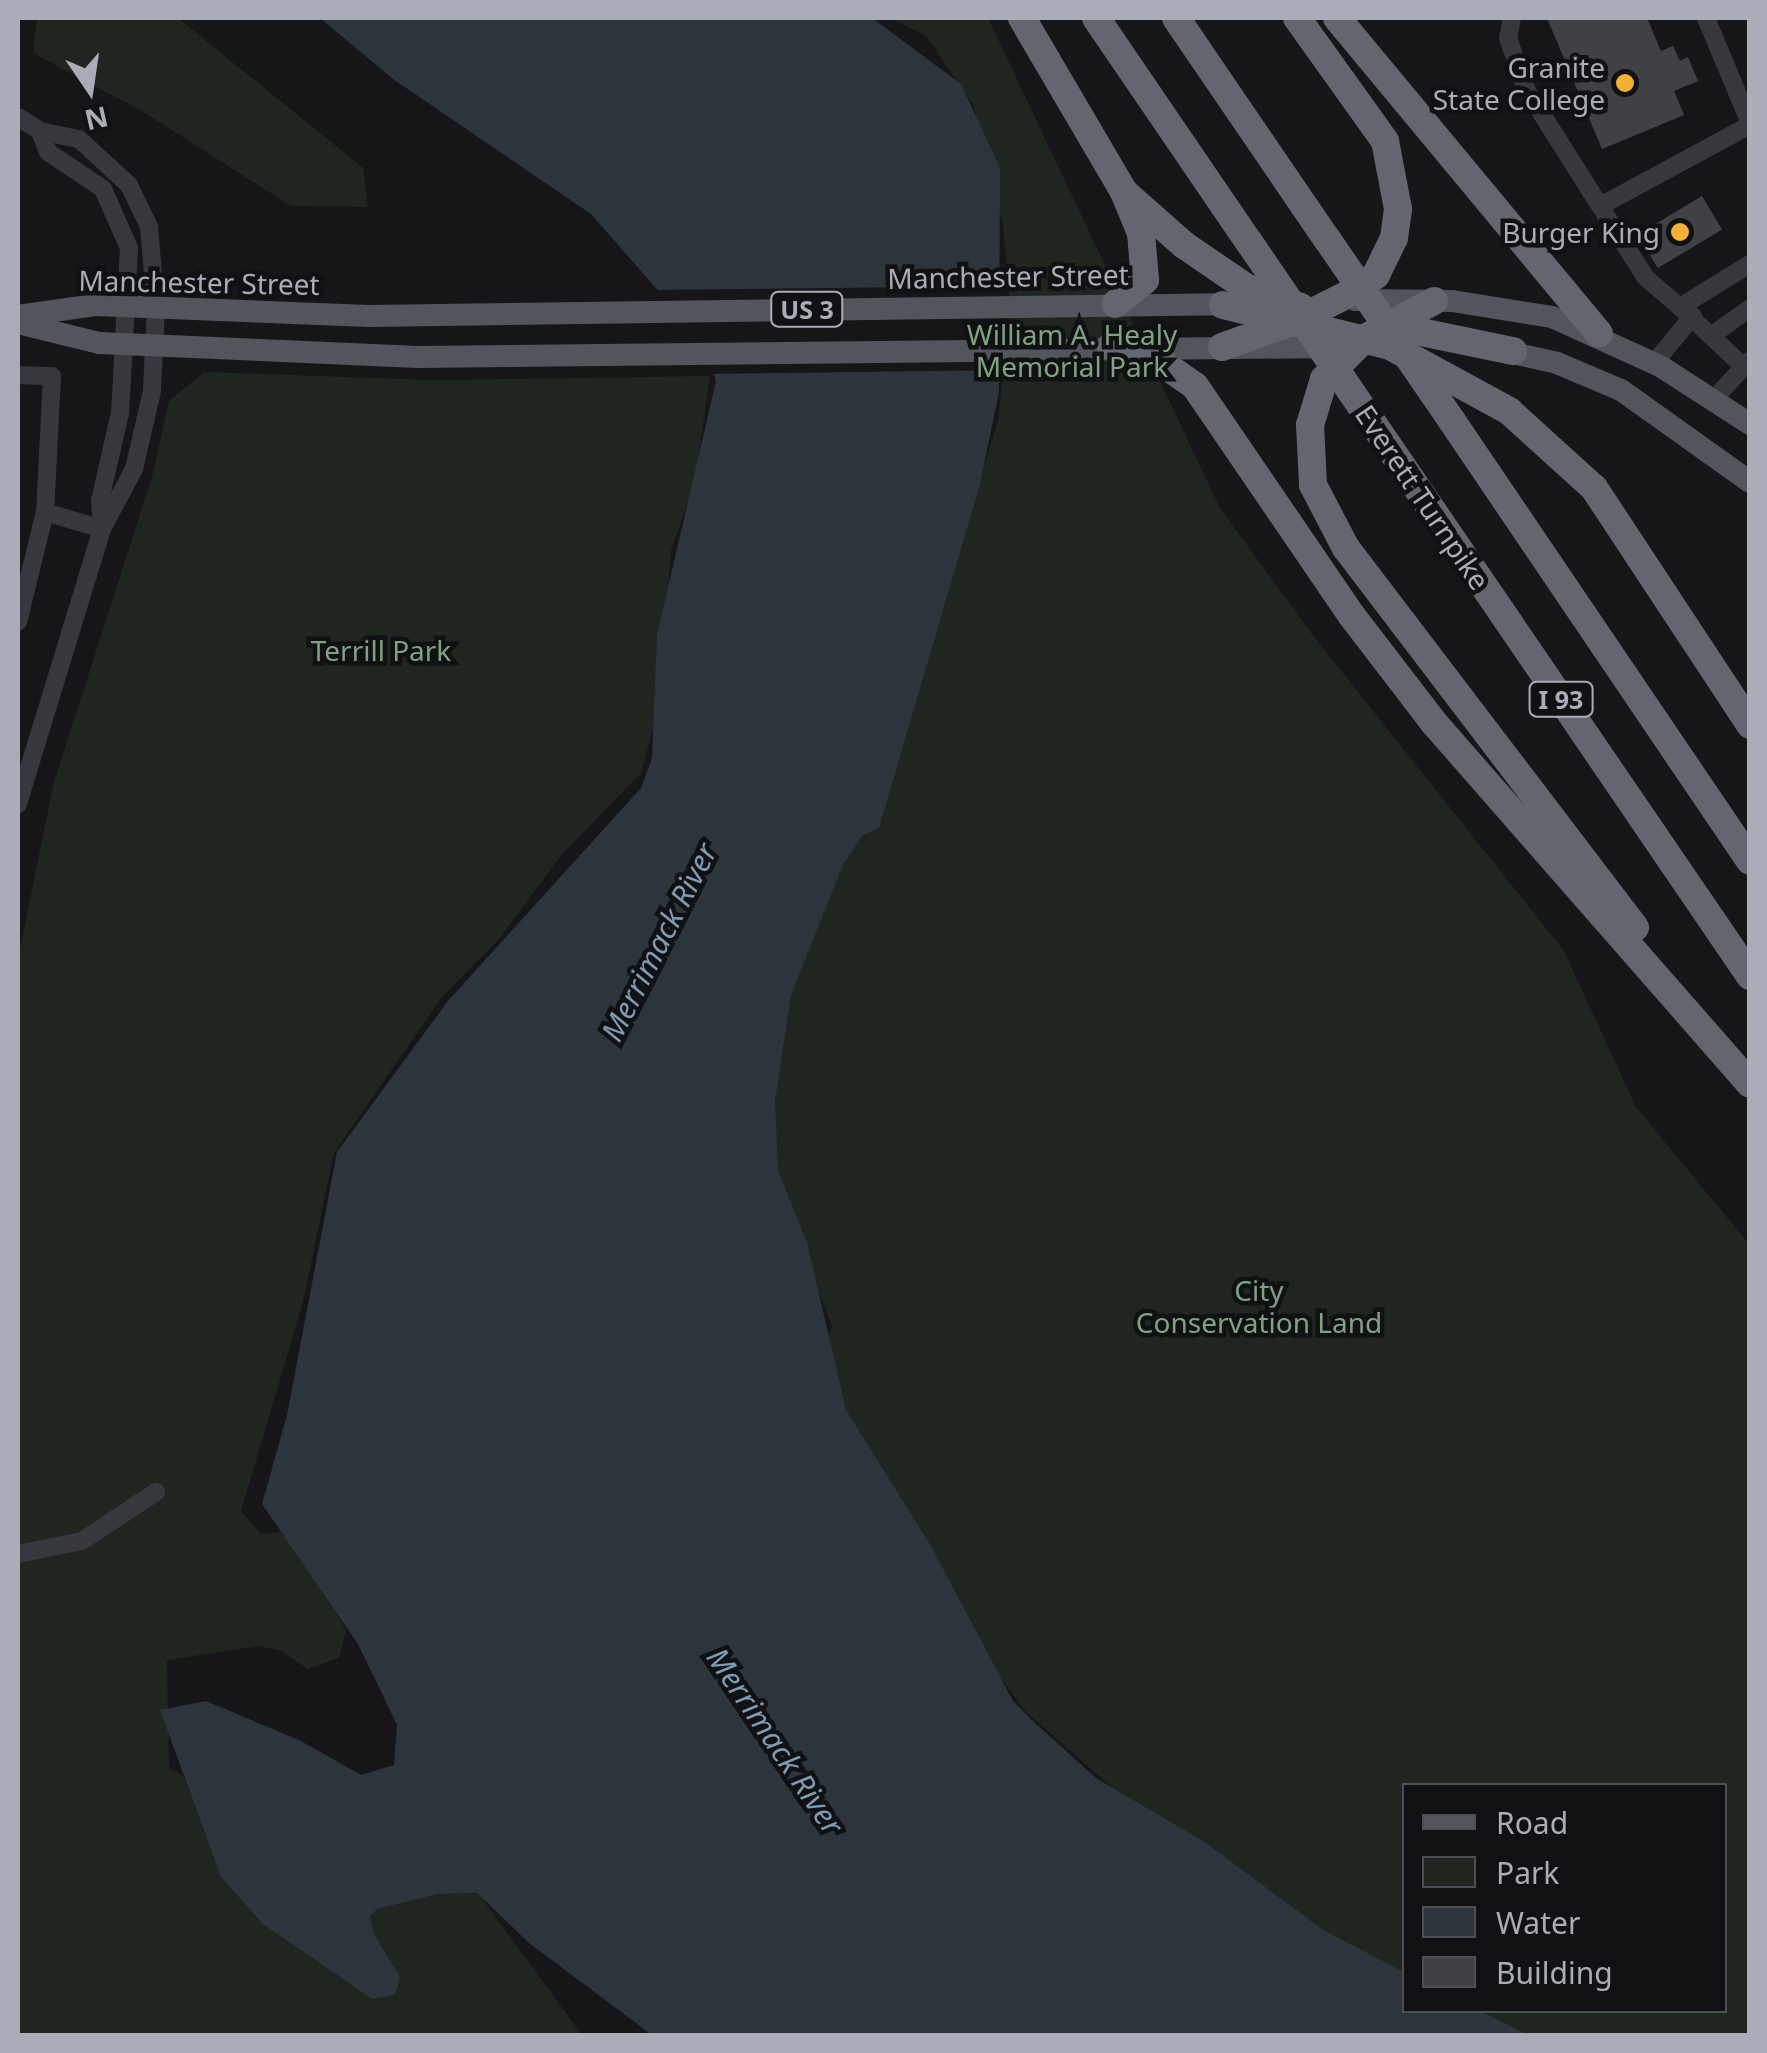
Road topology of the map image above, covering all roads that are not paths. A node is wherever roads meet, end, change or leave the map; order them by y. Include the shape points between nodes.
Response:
1 (1022, 18) edge
2 (1096, 18) edge
3 (1176, 18) edge
4 (1297, 18) edge
5 (1337, 18) edge
6 (1512, 18) edge
7 (1706, 18) edge
8 (18, 117) edge
9 (1750, 124) edge
10 (40, 131) junction
11 (1124, 192) junction
12 (1600, 206) junction
13 (1750, 264) edge
14 (1434, 301) junction
15 (1115, 304) junction
16 (1223, 305) joint
17 (128, 306) junction
18 (156, 308) junction
19 (1750, 308) edge
20 (1310, 309) junction
21 (1686, 312) junction
22 (18, 320) edge
23 (1714, 333) junction
24 (1599, 334) junction
25 (1375, 340) junction
26 (125, 345) junction
27 (155, 346) junction
28 (1111, 346) junction
29 (1222, 347) junction
30 (1513, 351) joint
31 (1746, 363) edge
32 (1654, 364) junction
33 (18, 375) edge
34 (1714, 400) junction
35 (1750, 424) edge
36 (1750, 482) edge
37 (45, 512) junction
38 (102, 528) junction
39 (18, 622) edge
40 (1750, 725) edge
41 (18, 804) edge
42 (1750, 861) edge
43 (1750, 976) edge
44 (1750, 1082) edge
45 (156, 1492) dead end
46 (18, 1554) edge

1 - 11 highway
2 - 43 highway, Everett Turnpike / I 93, bridge
3 - 42 highway, I 93, bridge
4 - 20 highway via 1365,105 1395,175 1398,209 1376,275
5 - 24 highway
6 - 12 street via 1508,38 1526,89
7 - 9 street
8 - 10 street
9 - 12 street
10 - 17 street via 48,152 86,174 114,204 129,248
10 - 18 street via 80,139 129,185 149,227
11 - 15 highway via 1148,269 1138,290
11 - 20 highway via 1197,254
12 - 21 street via 1646,278
13 - 21 street
14 - 20 main road
14 - 24 main road via 1552,317
14 - 25 highway
15 - 16 main road, Manchester Street / US 3
15 - 18 main road, Manchester Street / US 3 via 499,315
16 - 20 highway
17 - 18 main road, Manchester Street / US 3
17 - 22 main road, Manchester Street / US 3
17 - 26 street
18 - 27 street
19 - 23 street
20 - 25 highway
20 - 29 highway
21 - 23 street
21 - 32 street
22 - 26 main road, Manchester Street / US 3
23 - 31 street
24 - 32 main road
25 - 29 main road, Manchester Street / US 3
25 - 30 highway
25 - 40 highway via 1509,412 1565,456 1620,522
25 - 44 highway via 1317,390 1307,456 1323,508
26 - 27 main road, Manchester Street / US 3
26 - 38 street via 120,413 100,500
27 - 28 main road, Manchester Street / US 3 via 499,357
27 - 38 street via 134,469
28 - 29 main road, Manchester Street / US 3
28 - 44 highway via 1162,363 1195,386 1352,616 1436,724
30 - 36 main road via 1558,363 1646,403
31 - 34 street
32 - 34 main road
33 - 37 street via 52,376
34 - 35 main road
37 - 38 street
37 - 39 street
38 - 41 street
45 - 46 street via 82,1541

